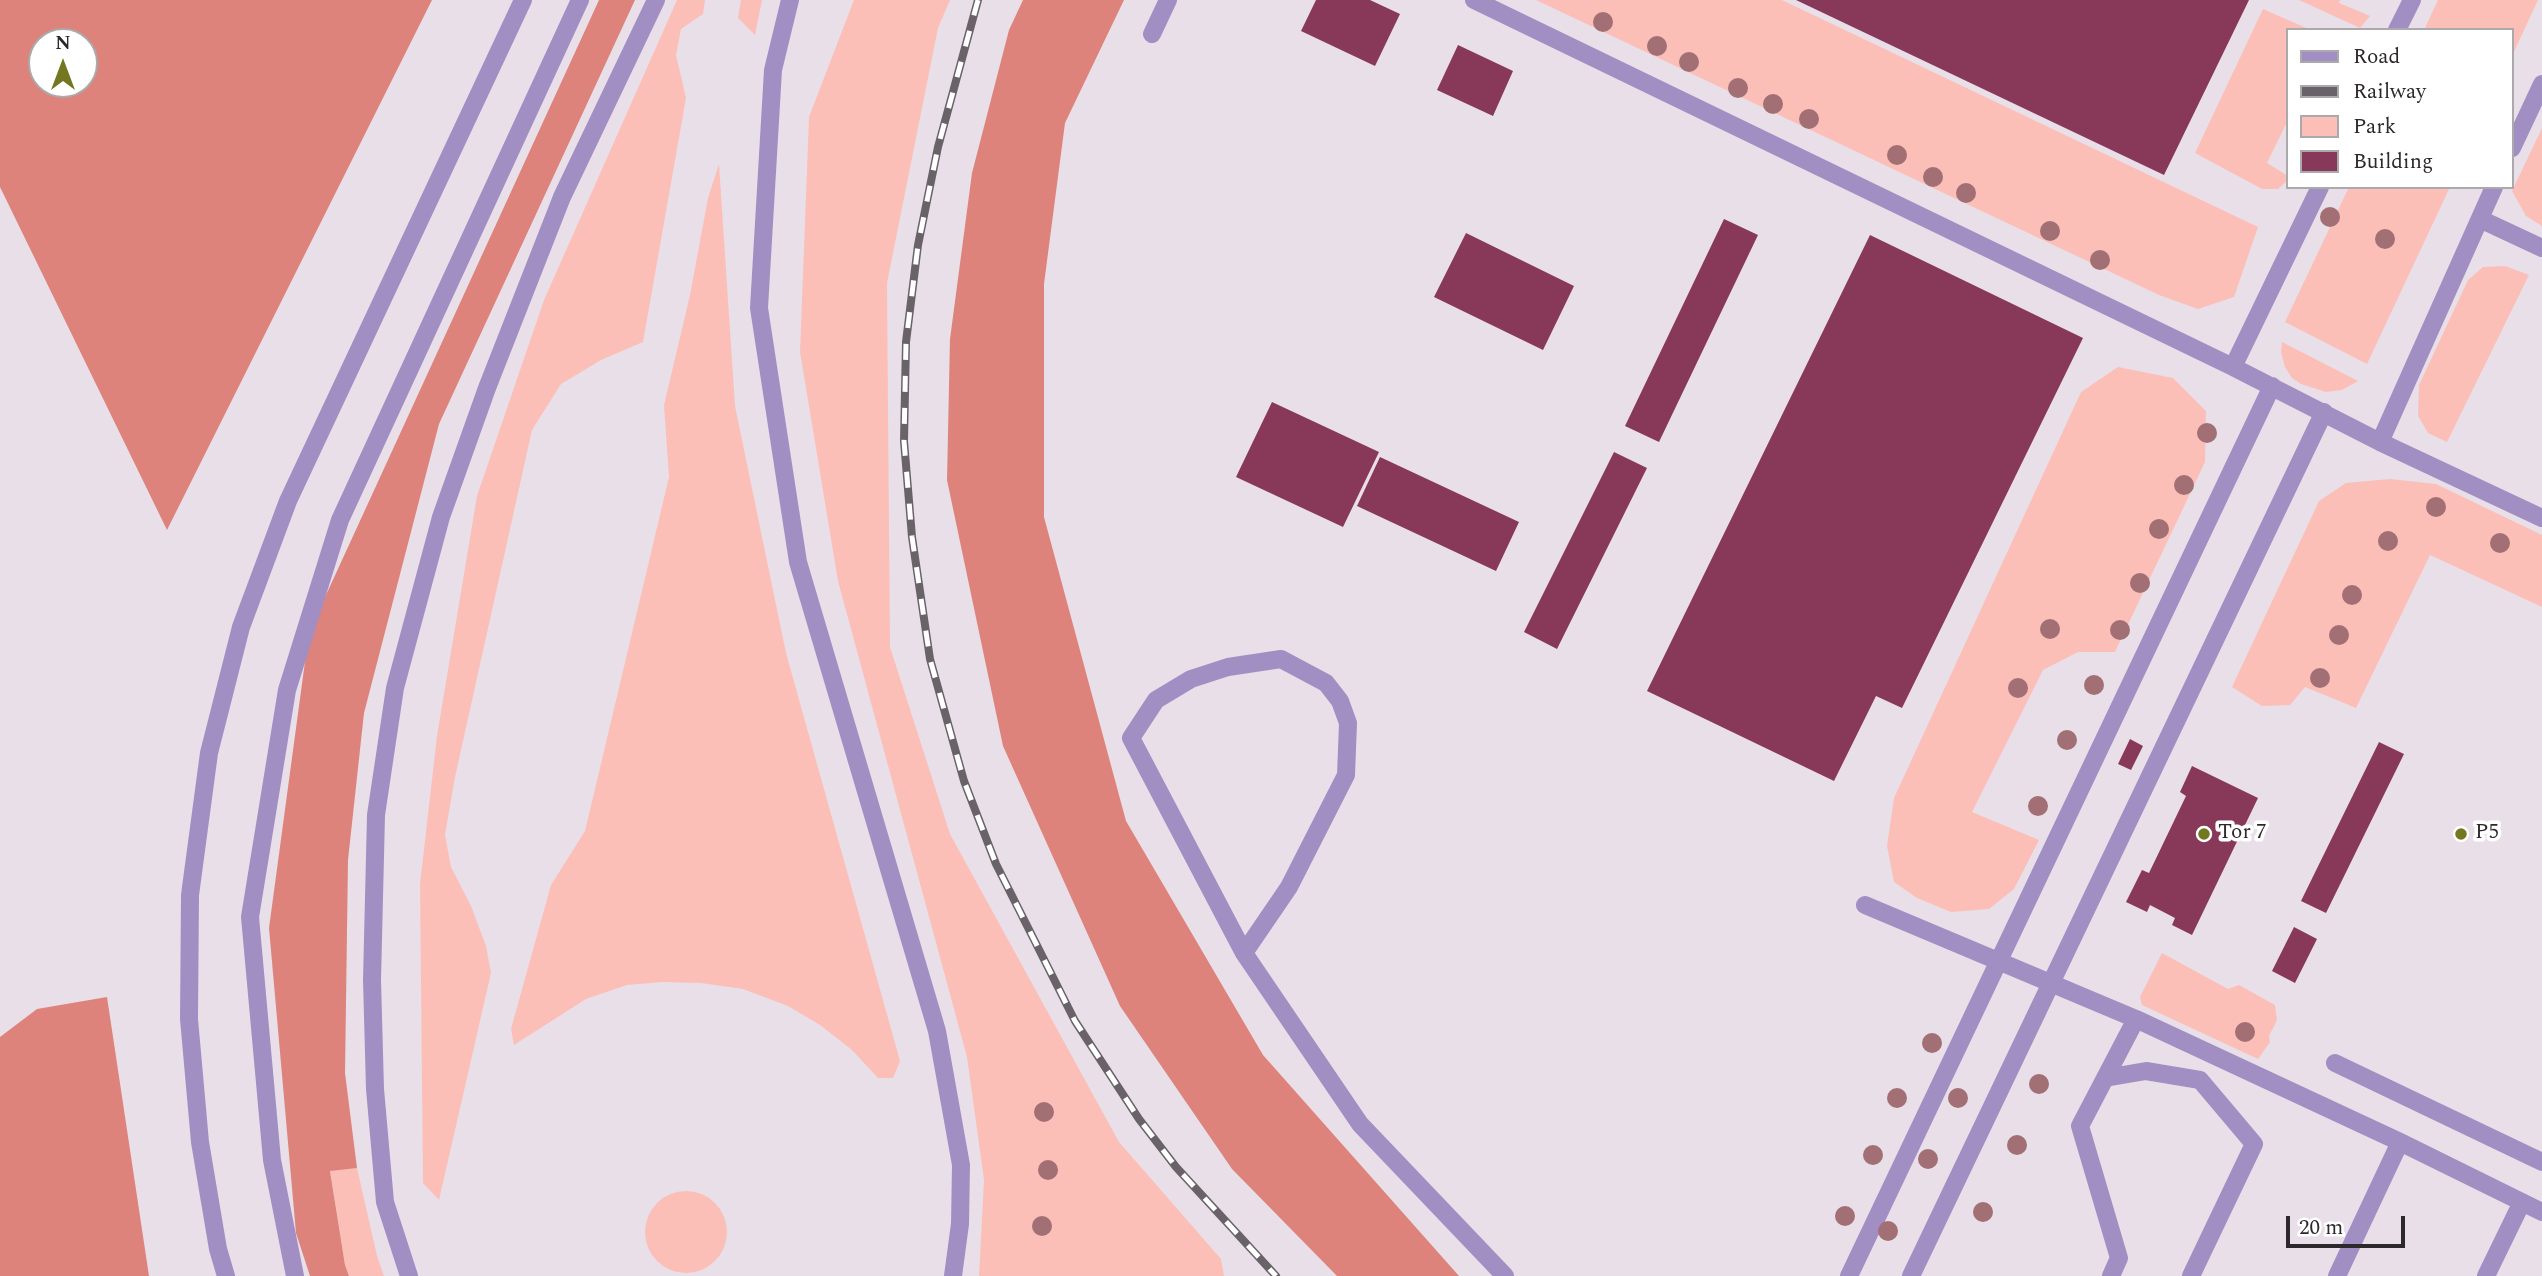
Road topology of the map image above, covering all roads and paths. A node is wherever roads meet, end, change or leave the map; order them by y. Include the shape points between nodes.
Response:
1 (523, 0) edge
2 (580, 0) edge
3 (656, 0) edge
4 (790, 0) edge
5 (1168, 0) edge
6 (1474, 0) edge
7 (2412, 0) edge
8 (2398, 28) edge
9 (1152, 34) dead end
10 (2542, 84) edge
11 (2514, 144) edge
12 (2319, 189) edge
13 (2493, 189) edge
14 (2480, 219) junction
15 (2542, 248) edge
16 (2233, 367) junction
17 (2272, 386) junction
18 (2324, 412) junction
19 (2380, 442) junction
20 (2542, 518) edge
21 (1865, 905) dead end
22 (1244, 953) junction
23 (1998, 959) junction
24 (2052, 983) junction
25 (2136, 1019) junction
26 (2335, 1063) dead end
27 (2105, 1078) junction
28 (2400, 1142) junction
29 (2542, 1162) edge
30 (2522, 1202) junction
31 (2542, 1212) edge
32 (218, 1249) junction
33 (213, 1276) edge
34 (226, 1276) edge
35 (295, 1276) edge
36 (409, 1276) edge
37 (953, 1276) edge
38 (1505, 1276) edge
39 (1849, 1276) edge
40 (1911, 1276) edge
41 (2111, 1276) edge
42 (2191, 1276) edge
43 (2337, 1276) edge
44 (2486, 1276) edge

1 - 32 street via 288,501 241,627 209,753 190,895 189,1019 200,1142
2 - 35 street via 340,520 287,690 250,917 272,1160
3 - 36 street via 562,197 487,388 441,517 394,688 376,815 372,980 385,1202
4 - 37 street via 773,70 760,308 798,562 937,1031 961,1165
5 - 9 street
6 - 16 street
7 - 8 street
10 - 11 street
12 - 16 street
13 - 14 street
14 - 15 street
14 - 19 street
16 - 17 street
17 - 18 street
17 - 23 street
18 - 19 street
18 - 24 street
19 - 20 street
21 - 23 street
22 - 22 street via 1289,887 1346,775 1348,723 1340,701 1326,682 1281,659 1228,667 1191,679 1156,701 1131,738
22 - 38 street via 1360,1124
23 - 24 street
23 - 39 street
24 - 25 street
24 - 40 street
25 - 27 street
25 - 28 street
26 - 29 street
27 - 41 street via 2080,1126 2119,1258
27 - 42 street via 2146,1071 2200,1080 2254,1144
28 - 30 street
28 - 43 street
30 - 31 street
30 - 44 street
32 - 33 street
32 - 34 street

